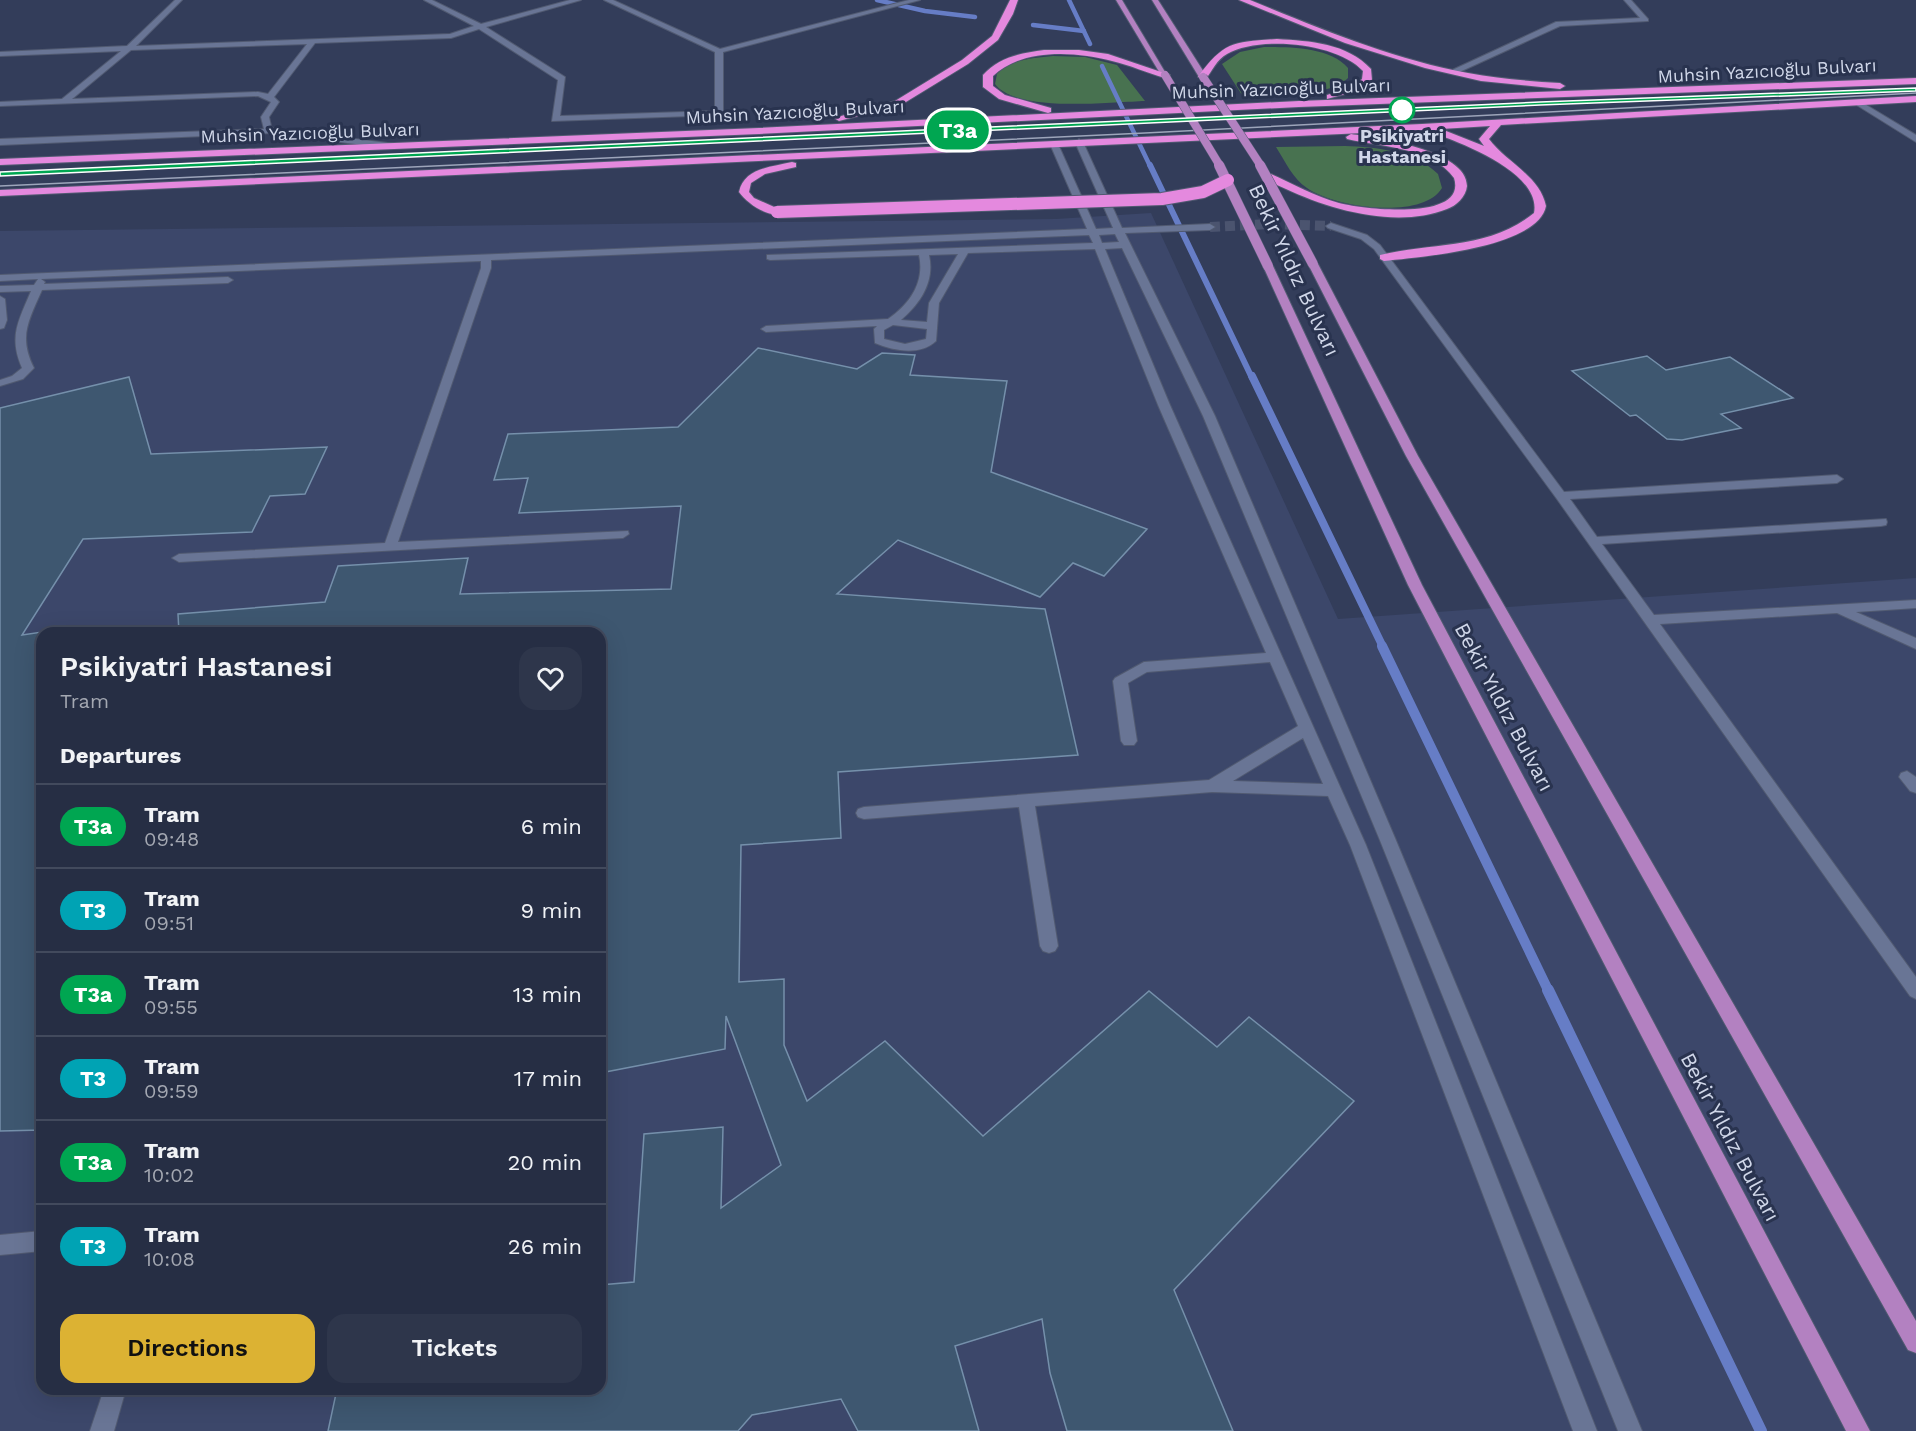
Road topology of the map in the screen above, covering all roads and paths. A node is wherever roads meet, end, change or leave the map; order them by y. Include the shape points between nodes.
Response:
1 (179, 0) edge
2 (427, 0) edge
3 (578, 0) edge
4 (607, 0) edge
5 (916, 0) edge
6 (1014, 0) edge
7 (1119, 0) edge
8 (1155, 0) edge
9 (1243, 0) edge
10 (1627, 0) edge
11 (480, 26) junction
12 (313, 41) junction
13 (129, 48) junction
14 (719, 51) junction
15 (0, 54) edge
16 (1452, 72) junction
17 (1165, 75) junction
18 (1203, 77) junction
19 (1916, 81) edge
20 (1646, 93) junction
21 (270, 97) junction
22 (1916, 99) edge
23 (63, 102) junction
24 (1858, 102) junction
25 (0, 104) edge
26 (1299, 105) junction
27 (1086, 114) junction
28 (1499, 122) junction
29 (1422, 127) junction
30 (272, 131) junction
31 (759, 131) junction
32 (1317, 131) junction
33 (1916, 139) edge
34 (0, 142) edge
35 (1079, 142) junction
36 (1054, 144) junction
37 (393, 146) junction
38 (843, 154) junction
39 (1496, 156) junction
40 (0, 162) edge
41 (1267, 176) junction
42 (1228, 180) junction
43 (0, 194) edge
44 (1331, 226) tunnel mouth
45 (1210, 227) tunnel mouth
46 (1122, 238) junction
47 (1096, 239) junction
48 (965, 250) junction
49 (923, 251) junction
50 (1384, 257) junction
51 (756, 258) dead end
52 (708, 259) dead end
53 (685, 260) dead end
54 (673, 261) dead end
55 (486, 263) junction
56 (42, 276) junction
57 (1, 283) edge
58 (38, 288) junction
59 (0, 299) edge
60 (893, 322) junction
61 (0, 326) edge
62 (932, 326) junction
63 (766, 329) dead end
64 (0, 383) edge
65 (1838, 479) dead end
66 (1561, 496) junction
67 (1881, 522) dead end
68 (623, 534) dead end
69 (1594, 541) junction
70 (390, 546) junction
71 (179, 558) dead end
72 (1916, 604) edge
73 (1836, 609) junction
74 (1650, 620) junction
75 (1916, 644) edge
76 (1275, 657) junction
77 (1307, 728) junction
78 (1129, 741) dead end
79 (1212, 786) junction
80 (1334, 790) junction
81 (1026, 801) junction
82 (864, 813) dead end
83 (1049, 946) dead end
84 (1916, 991) edge
85 (36, 1242) edge
86 (0, 1245) edge
87 (1916, 1342) edge
88 (113, 1395) edge
89 (102, 1431) edge
90 (1586, 1431) edge
91 (1630, 1431) edge
92 (1858, 1431) edge

1 - 13 street
2 - 11 street
3 - 11 street
4 - 14 street
5 - 14 street
6 - 31 highway via 995,38 965,62 898,103 810,124
7 - 17 main road, Bekir Yıldız Bulvarı
8 - 18 main road, Bekir Yıldız Bulvarı
9 - 16 highway via 1380,52
10 - 16 street via 1646,20 1559,24
11 - 12 street via 451,36
11 - 14 street via 562,79 555,118 719,113
12 - 13 street
12 - 21 street
13 - 15 street
13 - 23 street
16 - 20 highway via 1500,81
17 - 27 highway via 1107,57 1065,52 1017,58 994,68 988,75 988,87 1002,97 1038,108
17 - 42 main road, Bekir Yıldız Bulvarı, bridge
18 - 26 highway via 1221,53 1262,43 1325,47 1352,56 1366,66 1367,80 1357,88
18 - 41 main road, Bekir Yıldız Bulvarı, bridge
19 - 20 highway, Muhsin Yazıcıoğlu Bulvarı
20 - 26 highway, Muhsin Yazıcıoğlu Bulvarı
21 - 23 street via 250,94
21 - 30 street via 274,105 264,122
22 - 24 highway, Muhsin Yazıcıoğlu Bulvarı
23 - 25 street
24 - 28 highway, Muhsin Yazıcıoğlu Bulvarı
24 - 33 street
26 - 27 highway, Muhsin Yazıcıoğlu Bulvarı, bridge
27 - 31 highway, Muhsin Yazıcıoğlu Bulvarı
28 - 29 highway, Muhsin Yazıcıoğlu Bulvarı
28 - 39 highway via 1484,139
29 - 32 highway, Muhsin Yazıcıoğlu Bulvarı
29 - 39 highway via 1466,141
30 - 34 street
30 - 37 street
31 - 37 highway, Muhsin Yazıcıoğlu Bulvarı
32 - 35 highway, Muhsin Yazıcıoğlu Bulvarı, bridge
32 - 41 highway via 1373,140 1429,156 1460,177 1460,195 1435,209 1372,212 1336,206
35 - 36 highway, Muhsin Yazıcıoğlu Bulvarı
35 - 46 street
36 - 38 highway, Muhsin Yazıcıoğlu Bulvarı
36 - 47 street
37 - 40 highway, Muhsin Yazıcıoğlu Bulvarı
38 - 42 highway, bridge via 760,172 746,182 744,192 750,200 777,212 1162,198 1203,192
38 - 43 highway, Muhsin Yazıcıoğlu Bulvarı
39 - 50 highway via 1540,198 1541,209 1535,218 1476,243
41 - 87 main road, Bekir Yıldız Bulvarı, bridge via 1412,456
42 - 92 main road, Bekir Yıldız Bulvarı, bridge via 1415,585
44 - 50 street via 1364,237
45 - 46 street via 1165,229
46 - 47 street
46 - 91 street via 1209,416
47 - 48 street
47 - 55 street
47 - 76 street
48 - 49 street
48 - 62 street via 934,303
49 - 51 street
49 - 60 street via 926,271 916,300
50 - 66 street
52 - 53 street
54 - 55 street
55 - 56 street
55 - 58 street
55 - 70 street
56 - 57 street
56 - 58 street
57 - 58 street
58 - 64 street via 22,321 20,354 28,368 24,375
59 - 61 street
60 - 62 street
60 - 62 street via 879,329 879,341 896,348 931,341
60 - 63 street
65 - 66 street
66 - 69 street
67 - 69 street
68 - 70 street
69 - 74 street
70 - 71 street
72 - 73 street
73 - 74 street
73 - 75 street
74 - 84 street
76 - 77 street
76 - 78 street via 1144,667 1120,681
77 - 79 street
77 - 80 street
79 - 80 street
79 - 81 street
80 - 90 street
81 - 82 street
81 - 83 street
85 - 86 street
88 - 89 street

